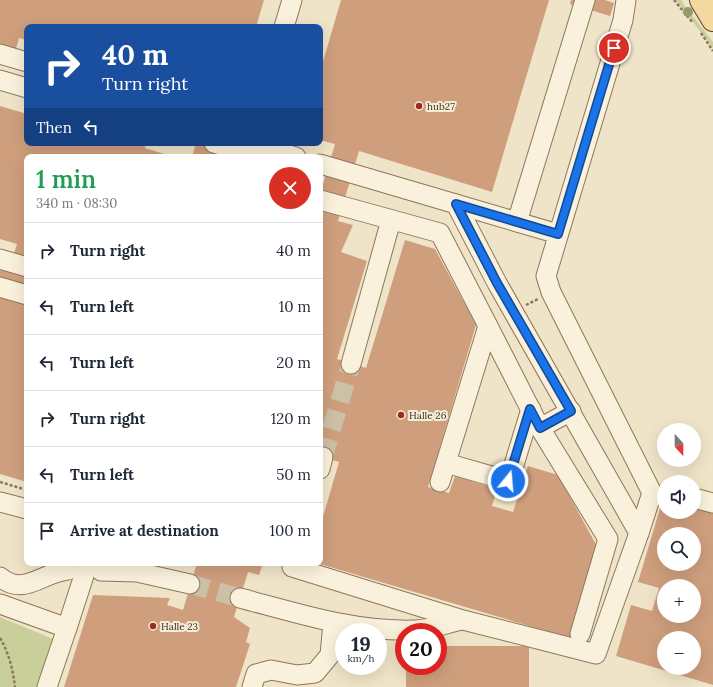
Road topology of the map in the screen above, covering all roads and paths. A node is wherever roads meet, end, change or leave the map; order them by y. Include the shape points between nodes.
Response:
1 (292, 0) edge
2 (585, 0) edge
3 (598, 0) edge
4 (626, 0) edge
5 (285, 24) edge
6 (575, 30) junction
7 (0, 54) edge
8 (24, 61) edge
9 (0, 80) edge
10 (24, 87) edge
11 (231, 146) edge
12 (248, 149) edge
13 (278, 154) edge
14 (323, 165) edge
15 (323, 201) edge
16 (456, 204) junction
17 (391, 220) junction
18 (517, 222) junction
19 (558, 234) junction
20 (0, 260) edge
21 (24, 266) edge
22 (0, 287) edge
23 (24, 294) edge
24 (488, 326) junction
25 (351, 364) tunnel mouth
26 (530, 409) junction
27 (571, 411) junction
28 (540, 428) junction
29 (446, 462) junction
30 (0, 482) edge
31 (440, 482) dead end
32 (24, 489) edge
33 (657, 489) edge
34 (657, 493) edge
35 (701, 500) edge
36 (713, 503) edge
37 (1, 507) edge
38 (24, 510) edge
39 (639, 533) junction
40 (292, 566) edge
41 (95, 567) edge
42 (68, 570) dead end
43 (0, 577) edge
44 (190, 584) tunnel mouth
45 (240, 598) tunnel mouth
46 (0, 604) edge
47 (463, 620) junction
48 (334, 623) junction
49 (67, 628) junction
50 (580, 634) dead end
51 (0, 638) edge
52 (286, 680) edge
53 (15, 687) edge
54 (47, 687) edge
55 (252, 687) edge

1 - 5 lane
2 - 6 lane
3 - 6 lane via 591,20
4 - 19 lane
6 - 18 lane
7 - 8 lane
9 - 10 lane
11 - 12 lane
12 - 13 lane
14 - 16 lane
15 - 17 lane
16 - 18 lane
16 - 27 lane via 497,283
17 - 24 lane via 440,233
17 - 25 lane
18 - 19 lane
19 - 33 lane via 546,276 551,292
20 - 21 lane
22 - 23 lane
24 - 26 lane
24 - 29 lane
26 - 28 lane
26 - 29 lane via 508,481
27 - 28 lane
27 - 39 lane
28 - 50 lane via 608,539
29 - 31 lane
30 - 32 path
34 - 39 lane
35 - 36 lane
37 - 38 lane
39 - 47 lane via 596,654
40 - 47 lane
41 - 44 lane via 137,572
41 - 49 lane
42 - 43 lane via 50,574 38,582 22,586 9,583
45 - 48 lane
46 - 49 lane
47 - 48 lane via 416,630 376,629
48 - 52 lane via 330,655 315,673 298,675
49 - 54 lane
51 - 53 path via 6,648
52 - 55 lane via 271,670 256,674

